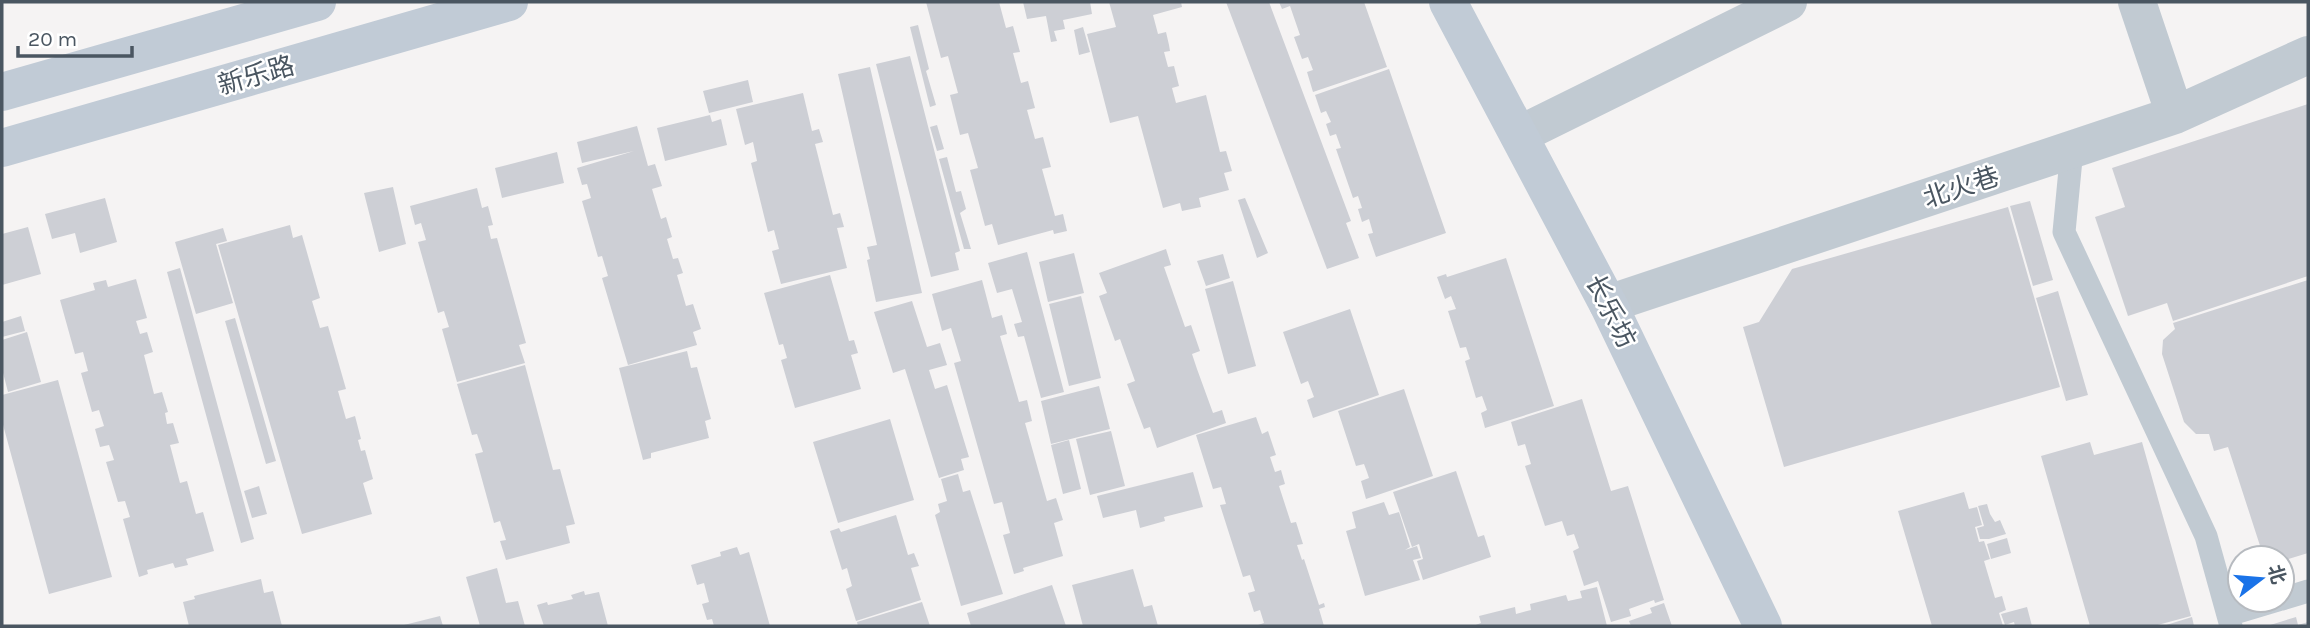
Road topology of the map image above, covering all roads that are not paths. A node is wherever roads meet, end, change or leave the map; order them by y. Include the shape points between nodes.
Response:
1 (317, 2) edge
2 (509, 2) edge
3 (1448, 2) edge
4 (1788, 2) edge
5 (2137, 2) edge
6 (2308, 55) edge
7 (2, 92) edge
8 (2175, 115) junction
9 (1519, 135) junction
10 (2, 148) edge
11 (2072, 149) junction
12 (1608, 304) junction
13 (2230, 621) edge
14 (1763, 626) edge

1 - 7 main road, 新乐路
2 - 10 main road, 新乐路
3 - 9 main road, 长乐坊
4 - 9 street
5 - 8 street
6 - 8 street, 北火巷
8 - 11 street, 北火巷
9 - 12 main road, 长乐坊
11 - 12 street, 北火巷
11 - 13 lane via 2064,232 2206,536
12 - 14 main road, 长乐坊

